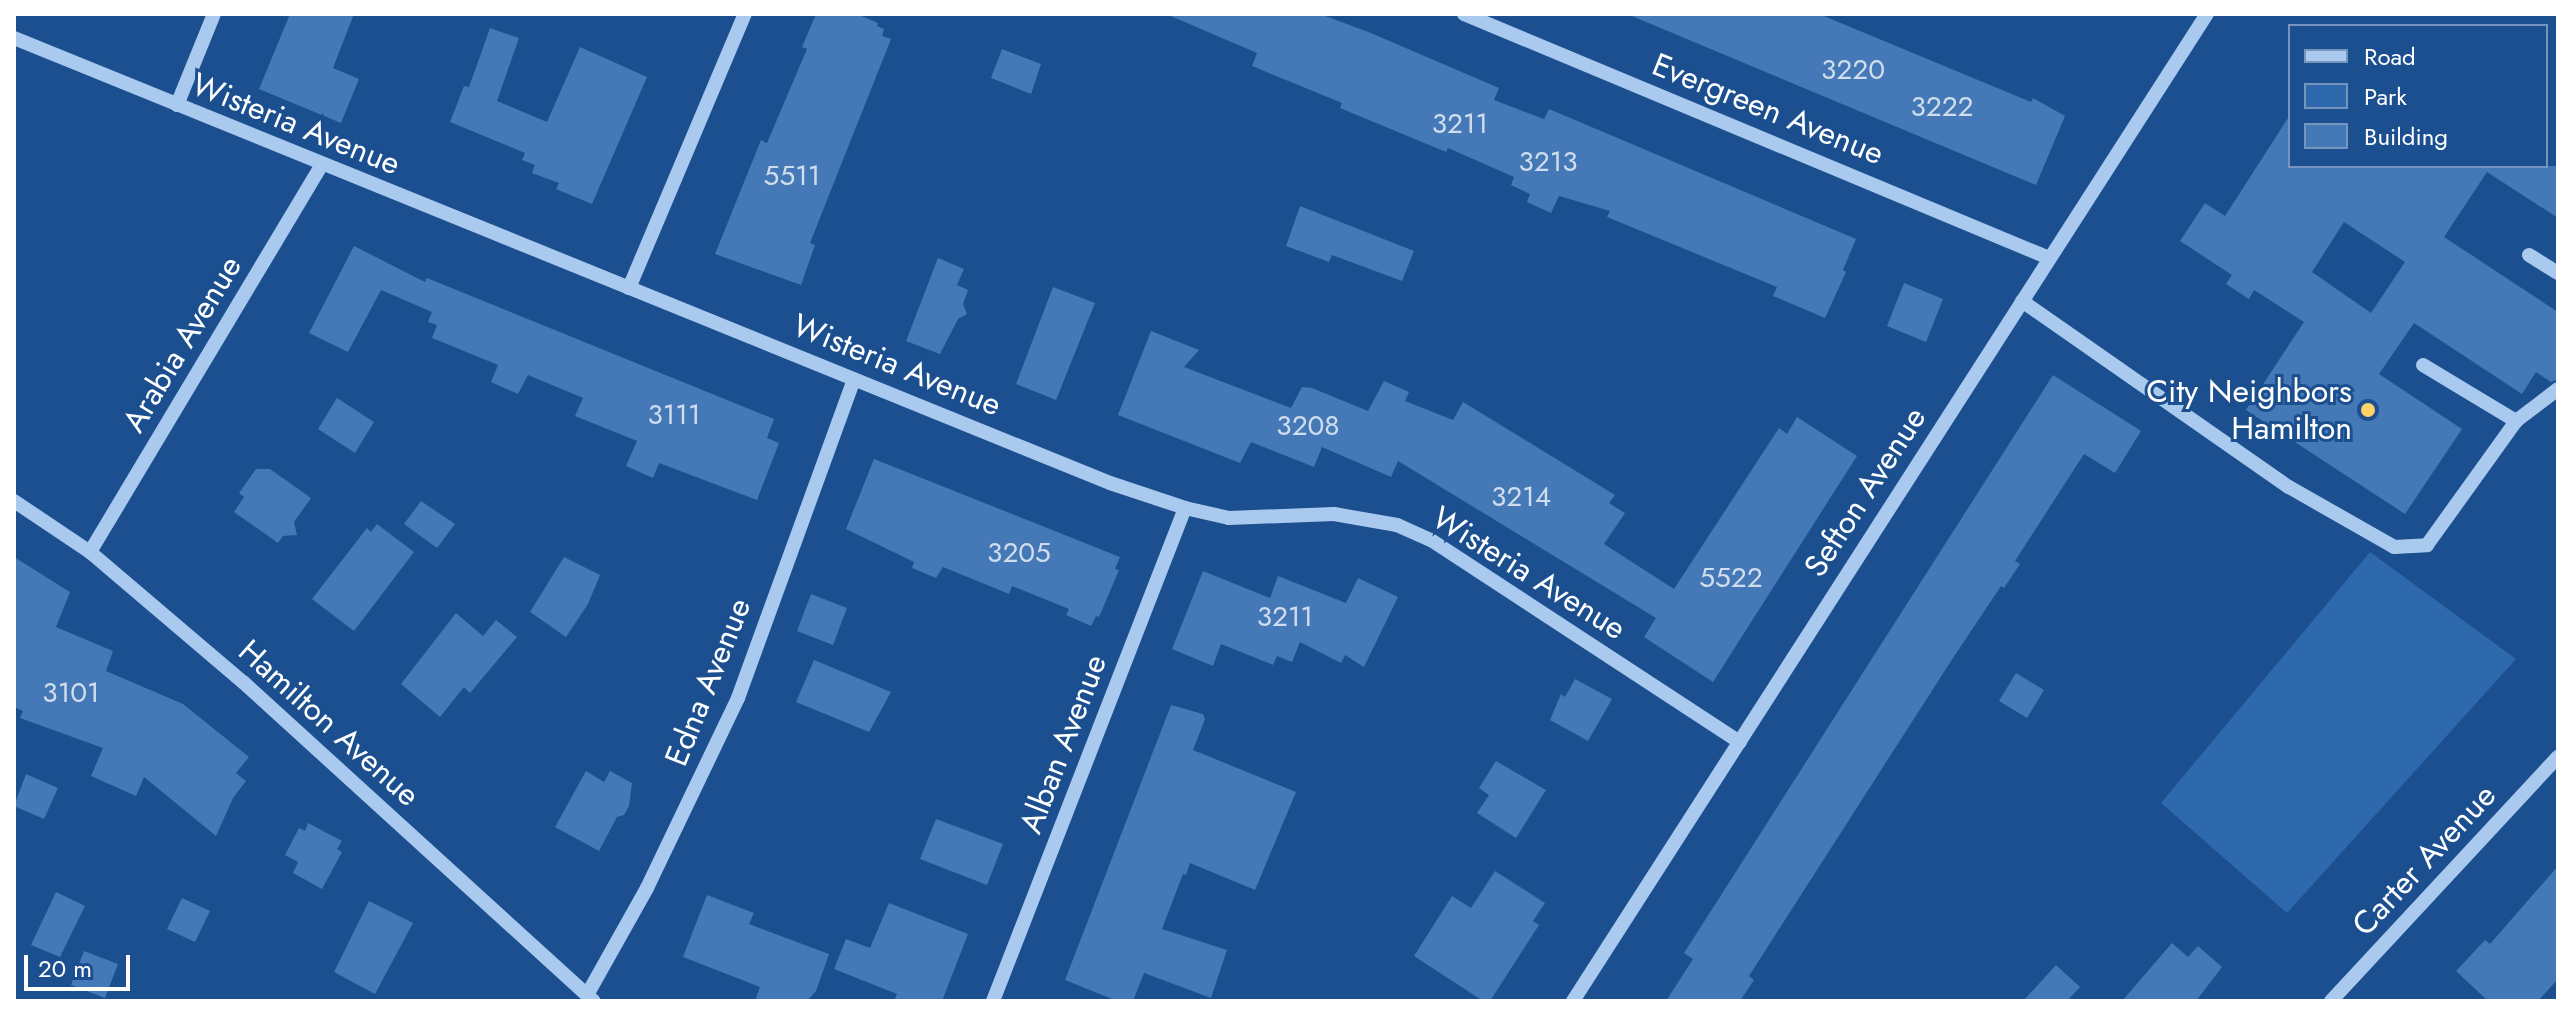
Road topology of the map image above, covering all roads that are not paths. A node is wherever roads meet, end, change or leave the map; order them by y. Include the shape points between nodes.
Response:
1 (214, 14) edge
2 (745, 14) edge
3 (1464, 14) edge
4 (2207, 14) edge
5 (14, 38) edge
6 (177, 105) junction
7 (322, 165) junction
8 (2529, 255) dead end
9 (2049, 258) junction
10 (2558, 273) edge
11 (629, 288) junction
12 (2022, 301) junction
13 (2423, 365) dead end
14 (854, 379) junction
15 (2558, 389) edge
16 (2516, 421) junction
17 (14, 501) edge
18 (1185, 508) junction
19 (90, 552) junction
20 (1740, 742) junction
21 (2558, 757) edge
22 (591, 998) edge
23 (993, 1001) edge
24 (1573, 1001) edge
25 (2331, 1001) edge

1 - 6 street
2 - 11 street
3 - 9 street, Evergreen Avenue
4 - 9 street, Sefton Avenue
5 - 6 street, Wisteria Avenue
6 - 7 street, Wisteria Avenue
7 - 11 street, Wisteria Avenue
7 - 19 street, Arabia Avenue
8 - 10 street
9 - 12 street, Sefton Avenue
11 - 14 street, Wisteria Avenue
12 - 16 street via 2289,487 2394,547 2427,545
12 - 20 street, Sefton Avenue
13 - 16 street
14 - 18 street, Wisteria Avenue
14 - 22 street, Edna Avenue via 738,698
15 - 16 street
17 - 19 street, Hamilton Avenue
18 - 20 street, Wisteria Avenue via 1229,518 1334,514 1397,525 1431,540
18 - 23 street, Alban Avenue
19 - 22 street, Hamilton Avenue via 243,682
20 - 24 street, Sefton Avenue
21 - 25 street, Carter Avenue

